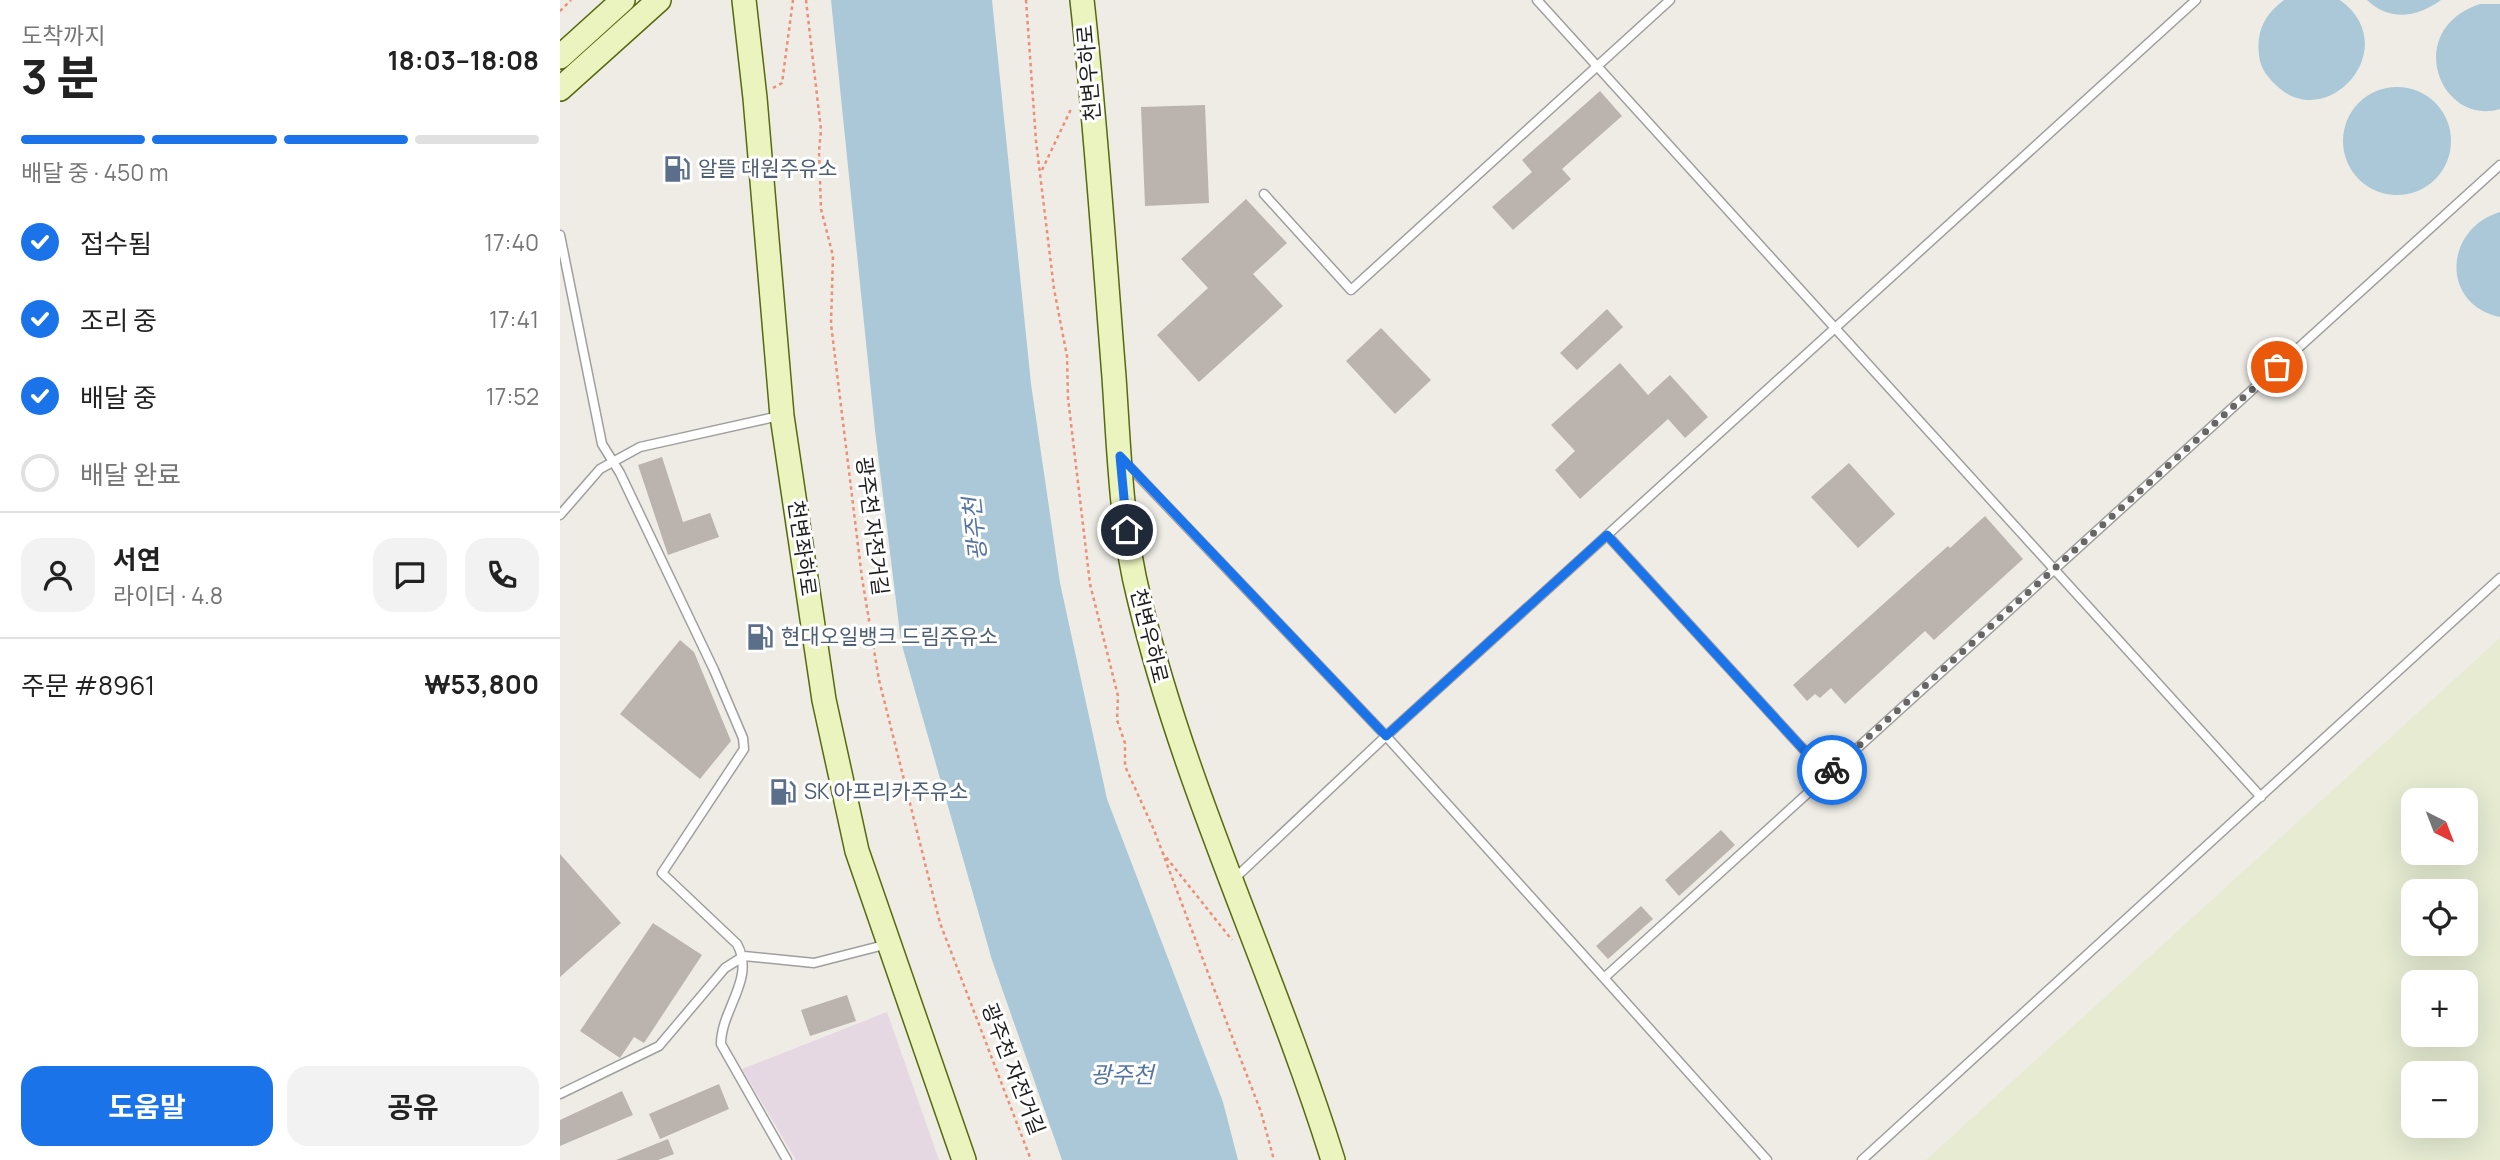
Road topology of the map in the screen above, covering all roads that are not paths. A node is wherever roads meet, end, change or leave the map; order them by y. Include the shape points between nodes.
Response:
1 (623, 0) edge
2 (659, 0) edge
3 (744, 0) edge
4 (1082, 0) edge
5 (1537, 0) edge
6 (1670, 0) edge
7 (2196, 0) edge
8 (560, 57) edge
9 (1597, 66) junction
10 (560, 89) edge
11 (2500, 165) edge
12 (1264, 194) dead end
13 (560, 235) edge
14 (1835, 328) junction
15 (782, 416) junction
16 (1120, 456) junction
17 (612, 461) junction
18 (560, 515) edge
19 (1607, 535) junction
20 (2053, 569) junction
21 (2500, 578) edge
22 (1386, 736) junction
23 (1827, 775) junction
24 (2260, 797) junction
25 (1231, 882) junction
26 (889, 944) junction
27 (744, 956) junction
28 (1604, 978) junction
29 (560, 1094) edge
30 (787, 1160) edge
31 (964, 1160) edge
32 (1333, 1160) edge
33 (1767, 1160) edge
34 (1862, 1160) edge

1 - 8 street
2 - 10 street
3 - 15 street, 천변좌하로
4 - 16 street, 천변우하로
5 - 9 lane
6 - 9 lane
7 - 14 lane
9 - 12 lane via 1351,290
9 - 14 lane
11 - 20 lane
13 - 17 lane via 601,444
14 - 19 lane
14 - 20 lane
15 - 17 lane via 640,447
15 - 26 street, 천변좌하로 via 824,700 857,851
16 - 22 lane
16 - 25 street, 천변우하로 via 1138,594 1168,711
17 - 18 lane
17 - 27 lane via 743,738 744,749 662,873
19 - 22 lane
19 - 23 lane
20 - 23 lane
20 - 24 lane
21 - 24 lane
22 - 25 lane
22 - 28 lane
23 - 28 lane
24 - 34 lane
25 - 32 street, 천변우하로
26 - 27 lane via 814,963
26 - 31 street, 천변좌하로
27 - 29 lane via 725,968 659,1046
27 - 30 lane via 743,975 721,1044
28 - 33 lane

